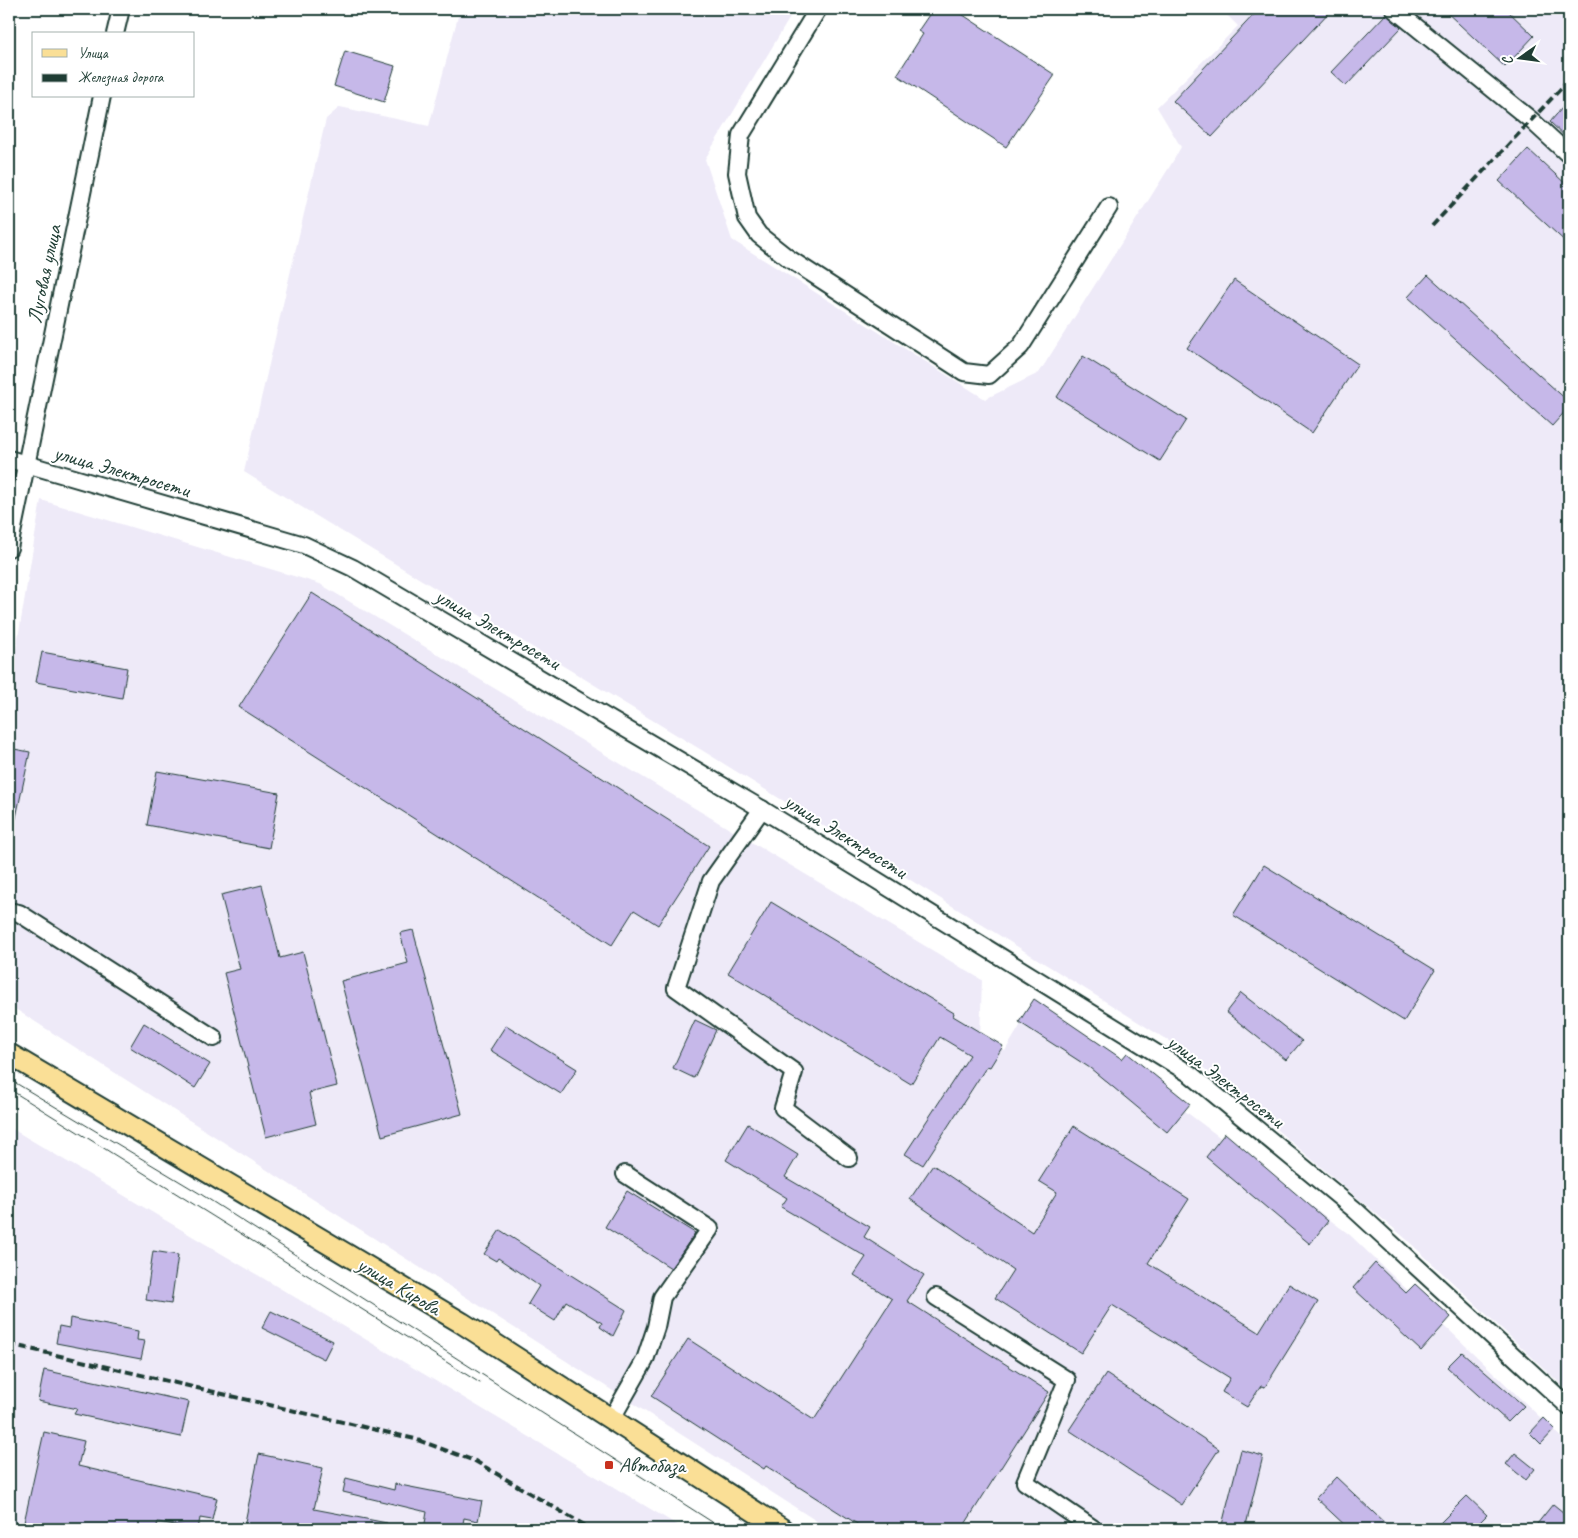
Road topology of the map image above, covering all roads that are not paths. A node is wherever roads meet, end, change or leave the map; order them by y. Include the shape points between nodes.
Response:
1 (121, 9) edge
2 (818, 9) edge
3 (1394, 9) edge
4 (115, 32) edge
5 (102, 98) edge
6 (1569, 155) edge
7 (1109, 207) dead end
8 (9, 459) edge
9 (26, 466) junction
10 (9, 548) edge
11 (762, 809) junction
12 (9, 911) edge
13 (214, 1038) dead end
14 (9, 1054) edge
15 (849, 1158) dead end
16 (625, 1174) dead end
17 (936, 1297) dead end
18 (1569, 1407) edge
19 (612, 1418) junction
20 (782, 1529) edge
21 (1094, 1529) edge

1 - 4 street
2 - 7 street via 741,135 738,173 747,218 758,235 788,258 964,372 989,375 1021,346
3 - 6 street via 1531,120
5 - 9 street, Луговая улица
8 - 9 street, улица Электросети
9 - 10 street, Луговая улица
9 - 11 street, улица Электросети via 304,545 353,568
11 - 15 street via 712,881 676,988 794,1072 783,1108
11 - 18 street, улица Электросети via 1190,1074 1354,1209
12 - 13 street via 19,914
14 - 19 main road, улица Кирова via 462,1323
16 - 19 street via 710,1229 662,1297 645,1360
17 - 21 street via 1067,1380 1025,1482
19 - 20 main road, улица Кирова

